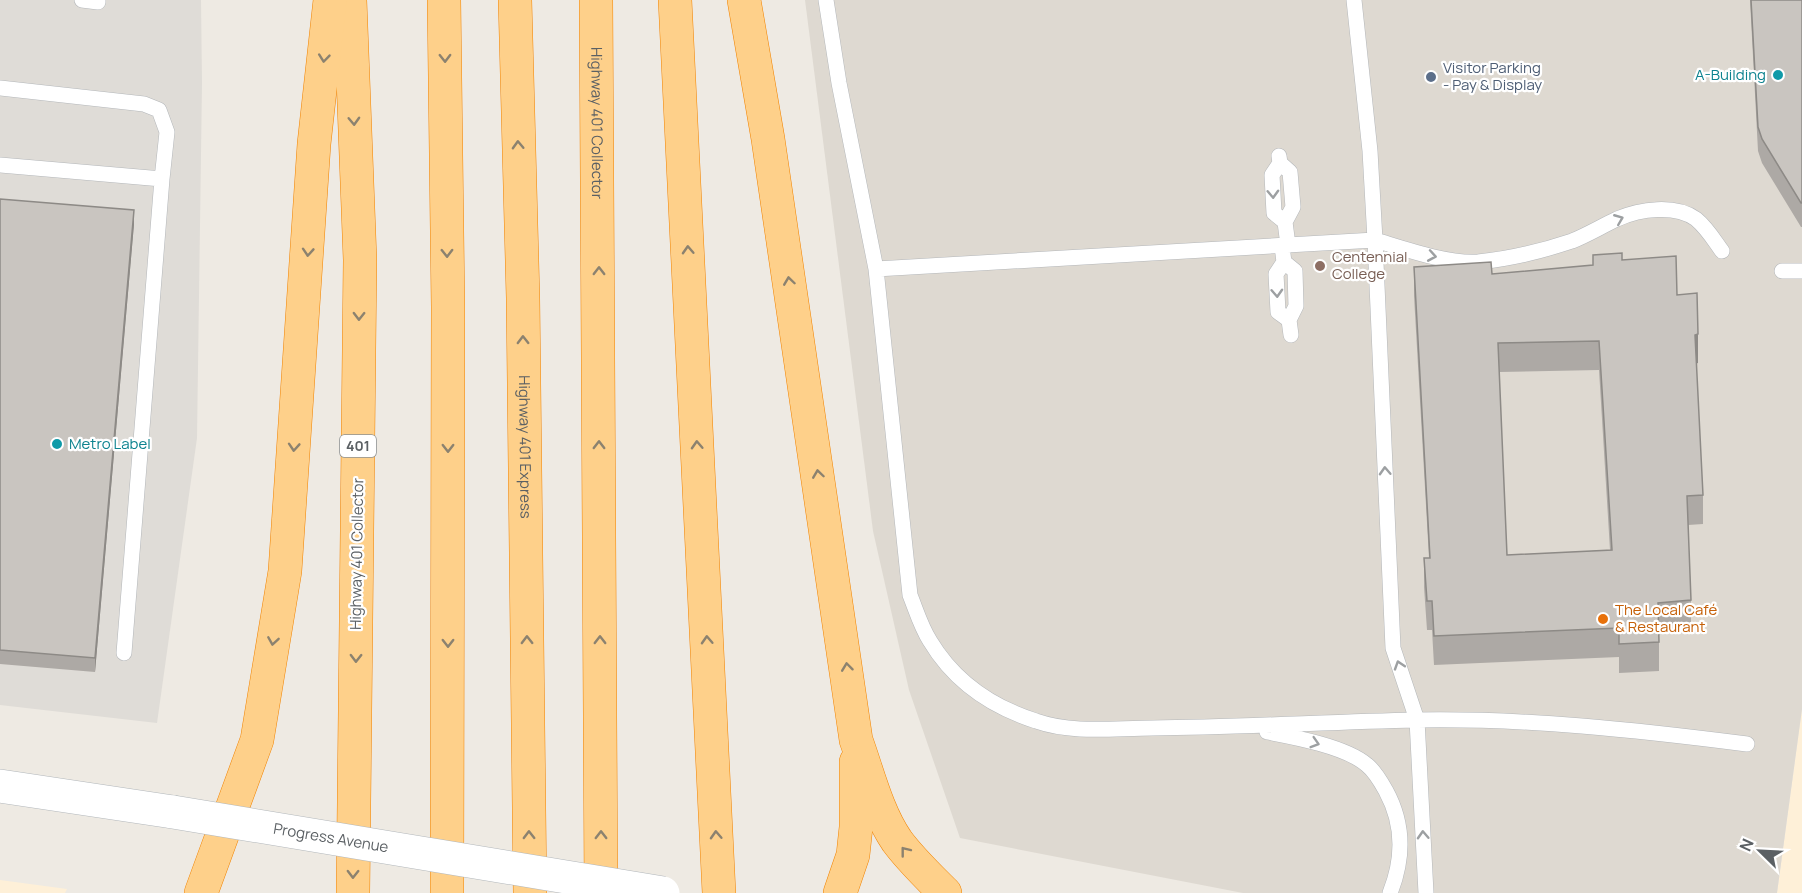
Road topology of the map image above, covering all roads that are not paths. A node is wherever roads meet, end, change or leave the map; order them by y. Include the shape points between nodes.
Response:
1 (82, 0) edge
2 (98, 0) edge
3 (330, 0) edge
4 (350, 0) edge
5 (444, 0) edge
6 (514, 0) edge
7 (596, 0) edge
8 (675, 0) edge
9 (744, 0) edge
10 (826, 0) edge
11 (1354, 0) edge
12 (0, 88) edge
13 (1280, 160) dead end
14 (0, 165) edge
15 (162, 179) junction
16 (1375, 240) junction
17 (1285, 246) junction
18 (1722, 251) dead end
19 (876, 268) junction
20 (1782, 271) dead end
21 (1802, 271) edge
22 (1290, 328) dead end
23 (124, 653) dead end
24 (1417, 720) junction
25 (1238, 727) junction
26 (856, 740) junction
27 (1747, 744) dead end
28 (0, 786) edge
29 (201, 893) edge
30 (353, 893) edge
31 (447, 893) edge
32 (530, 893) edge
33 (601, 893) edge
34 (663, 893) edge
35 (719, 893) edge
36 (840, 893) edge
37 (945, 893) edge
38 (1390, 893) edge
39 (1426, 893) edge

1 - 2 lane
3 -> 29 highway via 314,144 285,571 257,740
4 -> 30 highway, Highway 401 Collector / 401 via 360,260
5 -> 31 highway
32 -> 6 highway, Highway 401 Express via 523,298
33 -> 7 highway, Highway 401 Collector
35 -> 8 highway
26 -> 9 highway via 772,162
10 - 19 lane
11 - 16 lane
12 - 15 lane via 144,104 159,110 168,132
13 - 17 lane via 1290,172 1293,207 1285,222
14 - 15 lane
15 - 23 lane
16 - 17 lane
16 -> 18 lane via 1427,256 1476,262 1521,255 1574,240 1639,212 1671,210 1695,218
24 -> 16 lane via 1393,648
17 - 19 lane
17 - 22 lane via 1284,262 1295,271 1296,306
19 - 25 lane via 910,595 929,640 958,678 994,705 1048,724 1079,729
20 - 21 lane
24 - 25 lane
24 - 27 lane via 1619,729
39 -> 24 lane
25 -> 38 lane via 1299,738 1367,764 1396,810 1400,847
26 - 36 highway via 856,827 853,855
37 -> 26 highway via 896,839
28 - 34 main road, Progress Avenue, bridge

